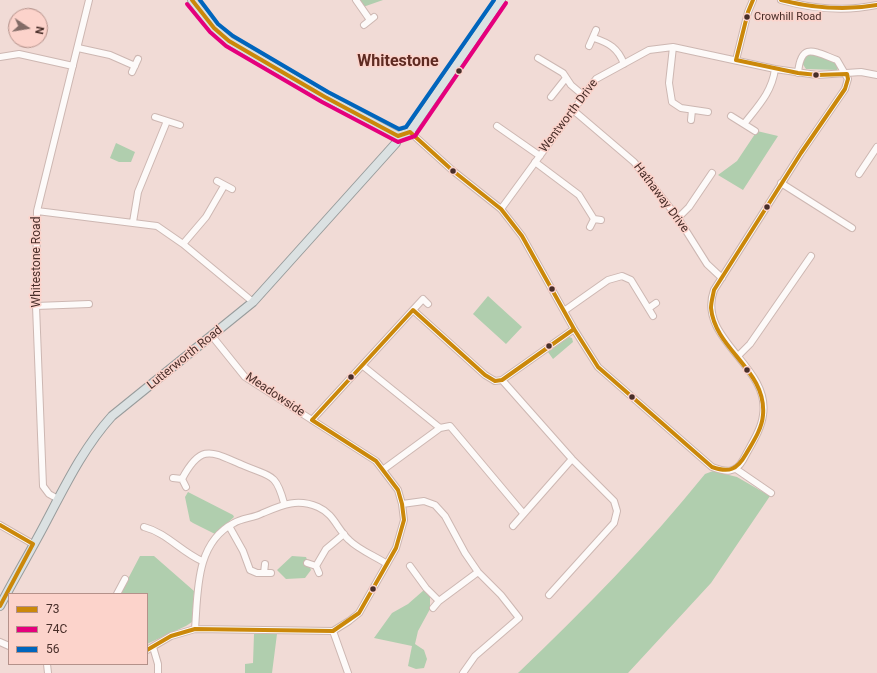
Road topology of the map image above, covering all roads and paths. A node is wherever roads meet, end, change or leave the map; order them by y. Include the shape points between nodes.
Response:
1 (89, 0) edge
2 (192, 0) edge
3 (356, 0) edge
4 (501, 0) edge
5 (753, 0) edge
6 (781, 0) edge
7 (877, 5) edge
8 (364, 25) dead end
9 (596, 30) dead end
10 (594, 38) junction
11 (589, 46) dead end
12 (673, 47) junction
13 (78, 48) junction
14 (0, 57) edge
15 (538, 58) dead end
16 (736, 60) junction
17 (624, 64) junction
18 (73, 66) junction
19 (775, 69) junction
20 (132, 72) dead end
21 (798, 73) junction
22 (847, 74) junction
23 (877, 75) edge
24 (566, 78) junction
25 (551, 96) dead end
26 (584, 96) junction
27 (573, 110) junction
28 (692, 110) junction
29 (708, 112) dead end
30 (730, 116) dead end
31 (155, 117) dead end
32 (691, 120) dead end
33 (167, 121) junction
34 (744, 124) junction
35 (180, 125) dead end
36 (497, 126) dead end
37 (755, 131) dead end
38 (410, 132) junction
39 (398, 136) junction
40 (877, 147) edge
41 (540, 156) junction
42 (535, 162) junction
43 (712, 173) dead end
44 (859, 174) dead end
45 (217, 181) dead end
46 (781, 183) junction
47 (224, 186) junction
48 (232, 190) dead end
49 (501, 209) junction
50 (37, 211) junction
51 (678, 218) junction
52 (594, 219) junction
53 (601, 220) dead end
54 (133, 222) junction
55 (590, 227) dead end
56 (852, 228) dead end
57 (183, 244) junction
58 (802, 256) dead end
59 (722, 278) junction
60 (253, 302) junction
61 (656, 303) dead end
62 (89, 304) dead end
63 (428, 304) dead end
64 (36, 306) junction
65 (648, 308) junction
66 (413, 310) junction
67 (564, 311) junction
68 (653, 316) dead end
69 (574, 329) junction
70 (212, 336) junction
71 (738, 356) junction
72 (362, 366) junction
73 (502, 380) junction
74 (312, 420) junction
75 (440, 428) junction
76 (572, 459) junction
77 (736, 469) junction
78 (384, 470) junction
79 (173, 478) dead end
80 (182, 479) junction
81 (186, 487) dead end
82 (771, 493) dead end
83 (58, 499) junction
84 (284, 504) junction
85 (402, 504) junction
86 (523, 513) junction
87 (0, 525) edge
88 (229, 526) junction
89 (513, 526) dead end
90 (344, 534) junction
91 (147, 535) dead end
92 (34, 544) junction
93 (202, 561) junction
94 (307, 563) dead end
95 (265, 564) dead end
96 (387, 564) junction
97 (316, 566) junction
98 (410, 566) dead end
99 (478, 572) junction
100 (264, 573) junction
101 (271, 573) dead end
102 (319, 573) dead end
103 (125, 579) dead end
104 (118, 593) edge
105 (549, 595) dead end
106 (439, 601) junction
107 (0, 606) edge
108 (433, 608) dead end
109 (195, 629) junction
110 (332, 631) junction
111 (150, 648) edge
112 (158, 673) edge
113 (348, 673) edge
114 (463, 673) edge

1 - 13 street, Whitestone Road
2 - 39 main road via 214,28 229,41
3 - 8 street via 372,18
4 - 38 main road
5 - 16 street
6 - 7 street via 801,6 837,9
9 - 10 street
10 - 11 street
10 - 17 street via 614,48 621,55
12 - 16 street, Wentworth Drive
12 - 17 street, Wentworth Drive via 649,50
12 - 28 street via 670,98 674,105
13 - 18 street, Whitestone Road
13 - 20 street via 136,62
14 - 18 street via 19,54
15 - 24 street via 563,72
16 - 19 street, Wentworth Drive
17 - 26 street, Wentworth Drive via 596,79
18 - 50 street, Whitestone Road
19 - 21 street, Wentworth Drive
19 - 34 street via 767,95
21 - 22 street, Wentworth Drive
21 - 22 street via 801,57 806,52 813,51 837,60
22 - 23 street, Wentworth Drive via 861,72
22 - 46 street via 846,89
24 - 25 street
24 - 26 street via 570,85
26 - 27 street, Wentworth Drive
27 - 41 street, Wentworth Drive
27 - 51 street, Hathaway Drive via 634,162
28 - 29 street
28 - 32 street
30 - 34 street
31 - 33 street
33 - 35 street
33 - 54 street via 138,192
34 - 37 street
36 - 41 street
38 - 39 main road
38 - 49 street
39 - 60 main road, Lutterworth Road via 396,143 351,196
40 - 44 street
41 - 42 street, Wentworth Drive
42 - 49 street, Wentworth Drive
42 - 52 street via 579,195
43 - 51 street via 689,207
45 - 47 street
46 - 56 street
46 - 59 street
47 - 48 street
47 - 57 street via 206,216
49 - 67 street via 522,236
50 - 54 street
50 - 64 street, Whitestone Road
51 - 59 street, Hathaway Drive via 707,264
52 - 53 street
52 - 55 street
54 - 57 street via 157,226
57 - 60 street
58 - 71 street via 809,258 750,344
59 - 71 street via 711,299 710,310 714,323
60 - 70 main road, Lutterworth Road
61 - 65 street
62 - 64 street
63 - 66 street via 423,299
64 - 83 street, Whitestone Road via 43,486 49,494
65 - 67 street via 631,280 622,276 608,280
65 - 68 street
66 - 72 street
66 - 73 street via 491,379
67 - 69 street
69 - 73 street
69 - 77 street via 598,367 700,457 722,471
70 - 74 street, Meadowside via 245,378
70 - 83 main road, Lutterworth Road via 112,416 90,442
71 - 77 street via 762,395 763,414 758,432
72 - 74 street
72 - 75 street
73 - 76 street
74 - 78 street, Meadowside via 376,461
75 - 78 street
75 - 86 street via 453,428
76 - 86 street
76 - 105 street via 614,501 617,511 614,523
77 - 82 street
78 - 85 street, Meadowside via 398,490
79 - 80 street
80 - 81 street
80 - 84 street via 194,460 208,454 220,454 268,474 277,483
83 - 92 main road, Lutterworth Road
84 - 88 street
84 - 90 street via 305,504 322,509 336,521
85 - 96 street, Meadowside via 404,520 396,548
85 - 99 street via 424,501 435,505 445,516
86 - 89 street
87 - 92 street
88 - 93 street via 215,538
88 - 100 street via 243,551 248,567 257,573
90 - 96 street via 354,544
90 - 97 street via 326,548
91 - 93 street via 147,528 163,533 180,549
92 - 107 main road, Lutterworth Road
93 - 109 street
94 - 97 street
95 - 100 street
96 - 110 street, Meadowside via 359,613
97 - 102 street
98 - 106 street via 412,574
99 - 106 street
99 - 114 street via 520,618 475,656
100 - 101 street
103 - 104 street
106 - 108 street
109 - 110 street
109 - 111 street via 171,636
110 - 113 street
111 - 112 street via 158,664

